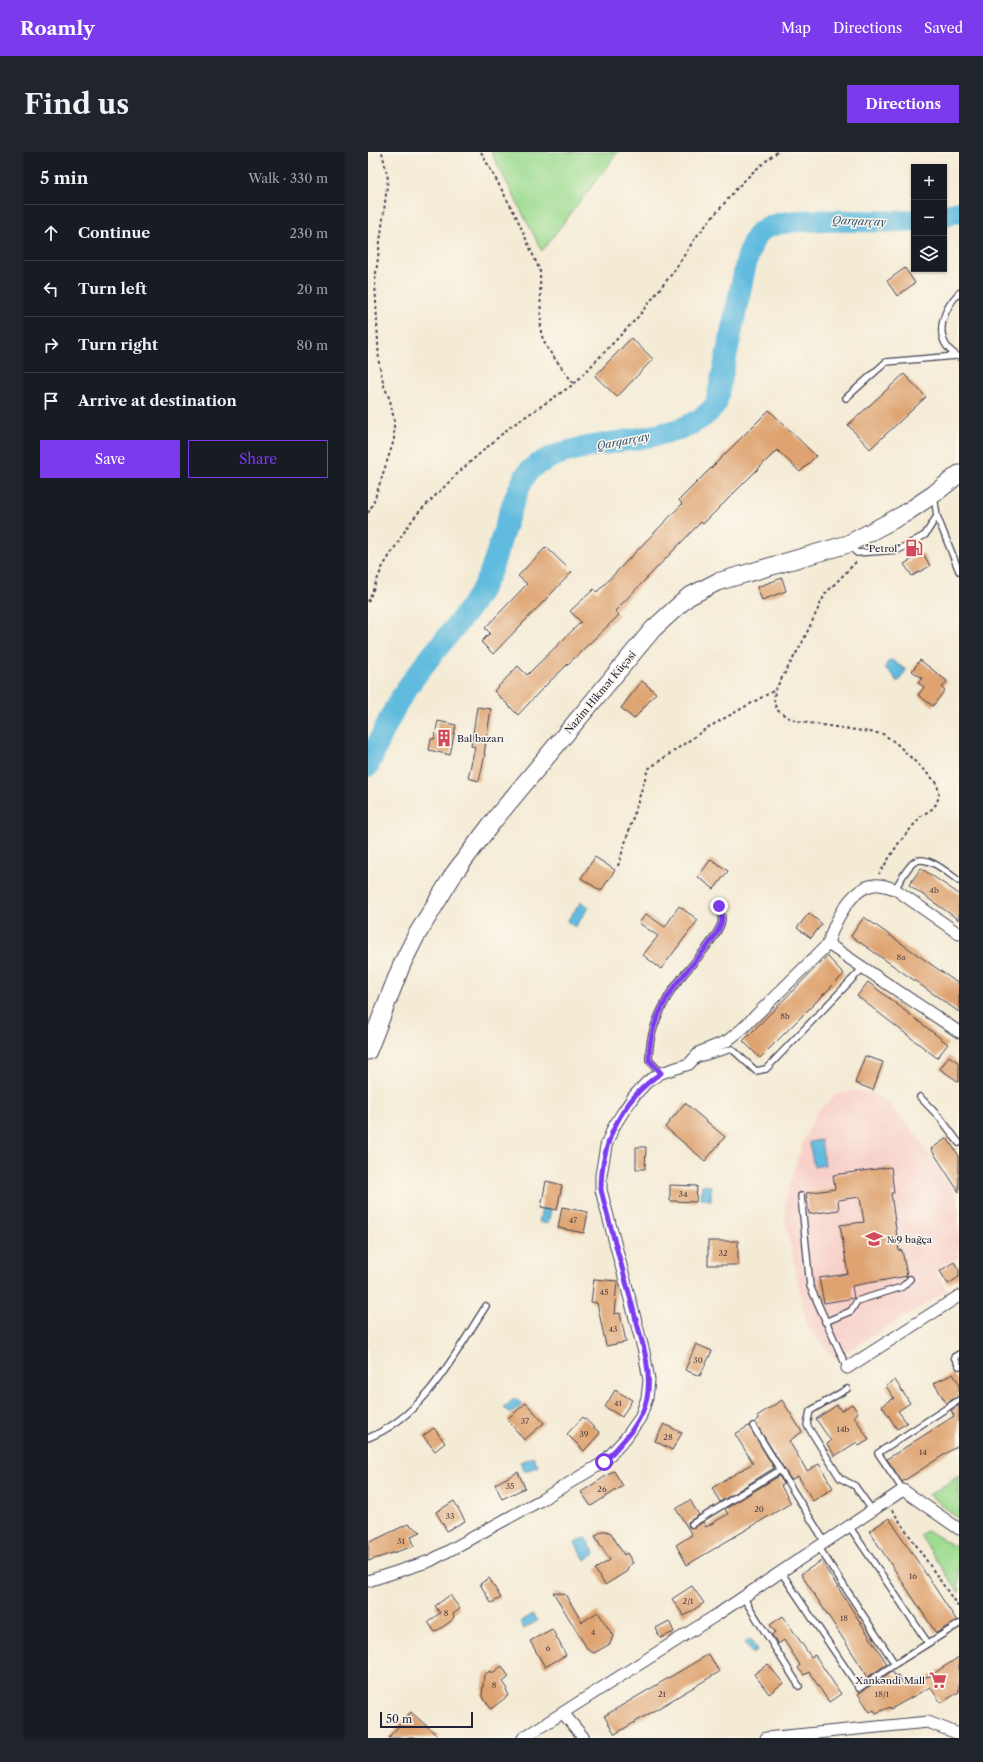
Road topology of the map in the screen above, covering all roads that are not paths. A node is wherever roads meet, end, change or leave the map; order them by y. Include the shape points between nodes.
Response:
1 (959, 293) edge
2 (958, 356) edge
3 (846, 398) dead end
4 (959, 474) edge
5 (934, 494) junction
6 (937, 516) junction
7 (853, 548) junction
8 (959, 571) edge
9 (959, 881) edge
10 (895, 889) junction
11 (719, 906) dead end
12 (959, 934) edge
13 (828, 944) junction
14 (862, 969) junction
15 (959, 1032) edge
16 (729, 1045) junction
17 (368, 1051) edge
18 (661, 1073) junction
19 (920, 1097) dead end
20 (959, 1143) edge
21 (801, 1196) dead end
22 (910, 1279) dead end
23 (959, 1296) edge
24 (486, 1306) dead end
25 (825, 1322) junction
26 (959, 1354) edge
27 (959, 1366) edge
28 (847, 1368) joint
29 (847, 1389) dead end
30 (959, 1400) edge
31 (753, 1426) dead end
32 (368, 1438) edge
33 (780, 1470) junction
34 (903, 1490) junction
35 (872, 1510) junction
36 (692, 1524) dead end
37 (849, 1526) junction
38 (959, 1529) edge
39 (822, 1544) junction
40 (781, 1572) junction
41 (368, 1581) edge
42 (743, 1597) junction
43 (959, 1624) edge
44 (928, 1643) junction
45 (895, 1664) junction
46 (799, 1686) dead end
47 (563, 1713) junction
48 (959, 1734) edge
49 (523, 1738) edge
50 (584, 1738) edge
51 (766, 1738) edge

1 - 2 lane via 946,314 941,333 942,340
2 - 3 lane via 886,362
4 - 5 main road, Nazim Hikmət Küçəsi
5 - 6 lane
5 - 7 main road, Nazim Hikmət Küçəsi
6 - 7 lane via 925,536 898,550
6 - 8 lane
7 - 17 main road, Nazim Hikmət Küçəsi via 717,582 688,597 653,629 495,819 455,872 402,964
9 - 10 lane via 929,861 920,860 913,862
10 - 12 street
10 - 13 street via 872,885 857,893 833,927
11 - 18 lane via 721,924 669,994 649,1039 649,1060
13 - 14 street
13 - 16 street
14 - 15 street
14 - 16 lane via 766,1069 756,1071
16 - 18 street via 700,1052 688,1064
18 - 41 street via 647,1082 634,1096 613,1128 606,1146 601,1175 603,1196 649,1380 640,1418 604,1462 541,1500 430,1561
19 - 20 lane
21 - 25 lane via 810,1286
22 - 25 lane via 902,1287 857,1301 851,1311
23 - 28 street
24 - 32 lane via 432,1389 405,1415
25 - 28 lane
26 - 27 lane via 954,1357
29 - 35 lane via 810,1411 807,1425 840,1478 854,1486
30 - 34 lane via 878,1453
31 - 33 lane
33 - 36 lane
33 - 39 lane
34 - 35 street
34 - 38 street
35 - 37 street
37 - 39 street
37 - 44 lane
39 - 40 street
39 - 45 lane
40 - 42 street
40 - 45 lane via 859,1688
42 - 46 lane
42 - 47 street
43 - 44 lane
44 - 45 lane
47 - 49 street
47 - 50 street
48 - 51 street via 928,1722

